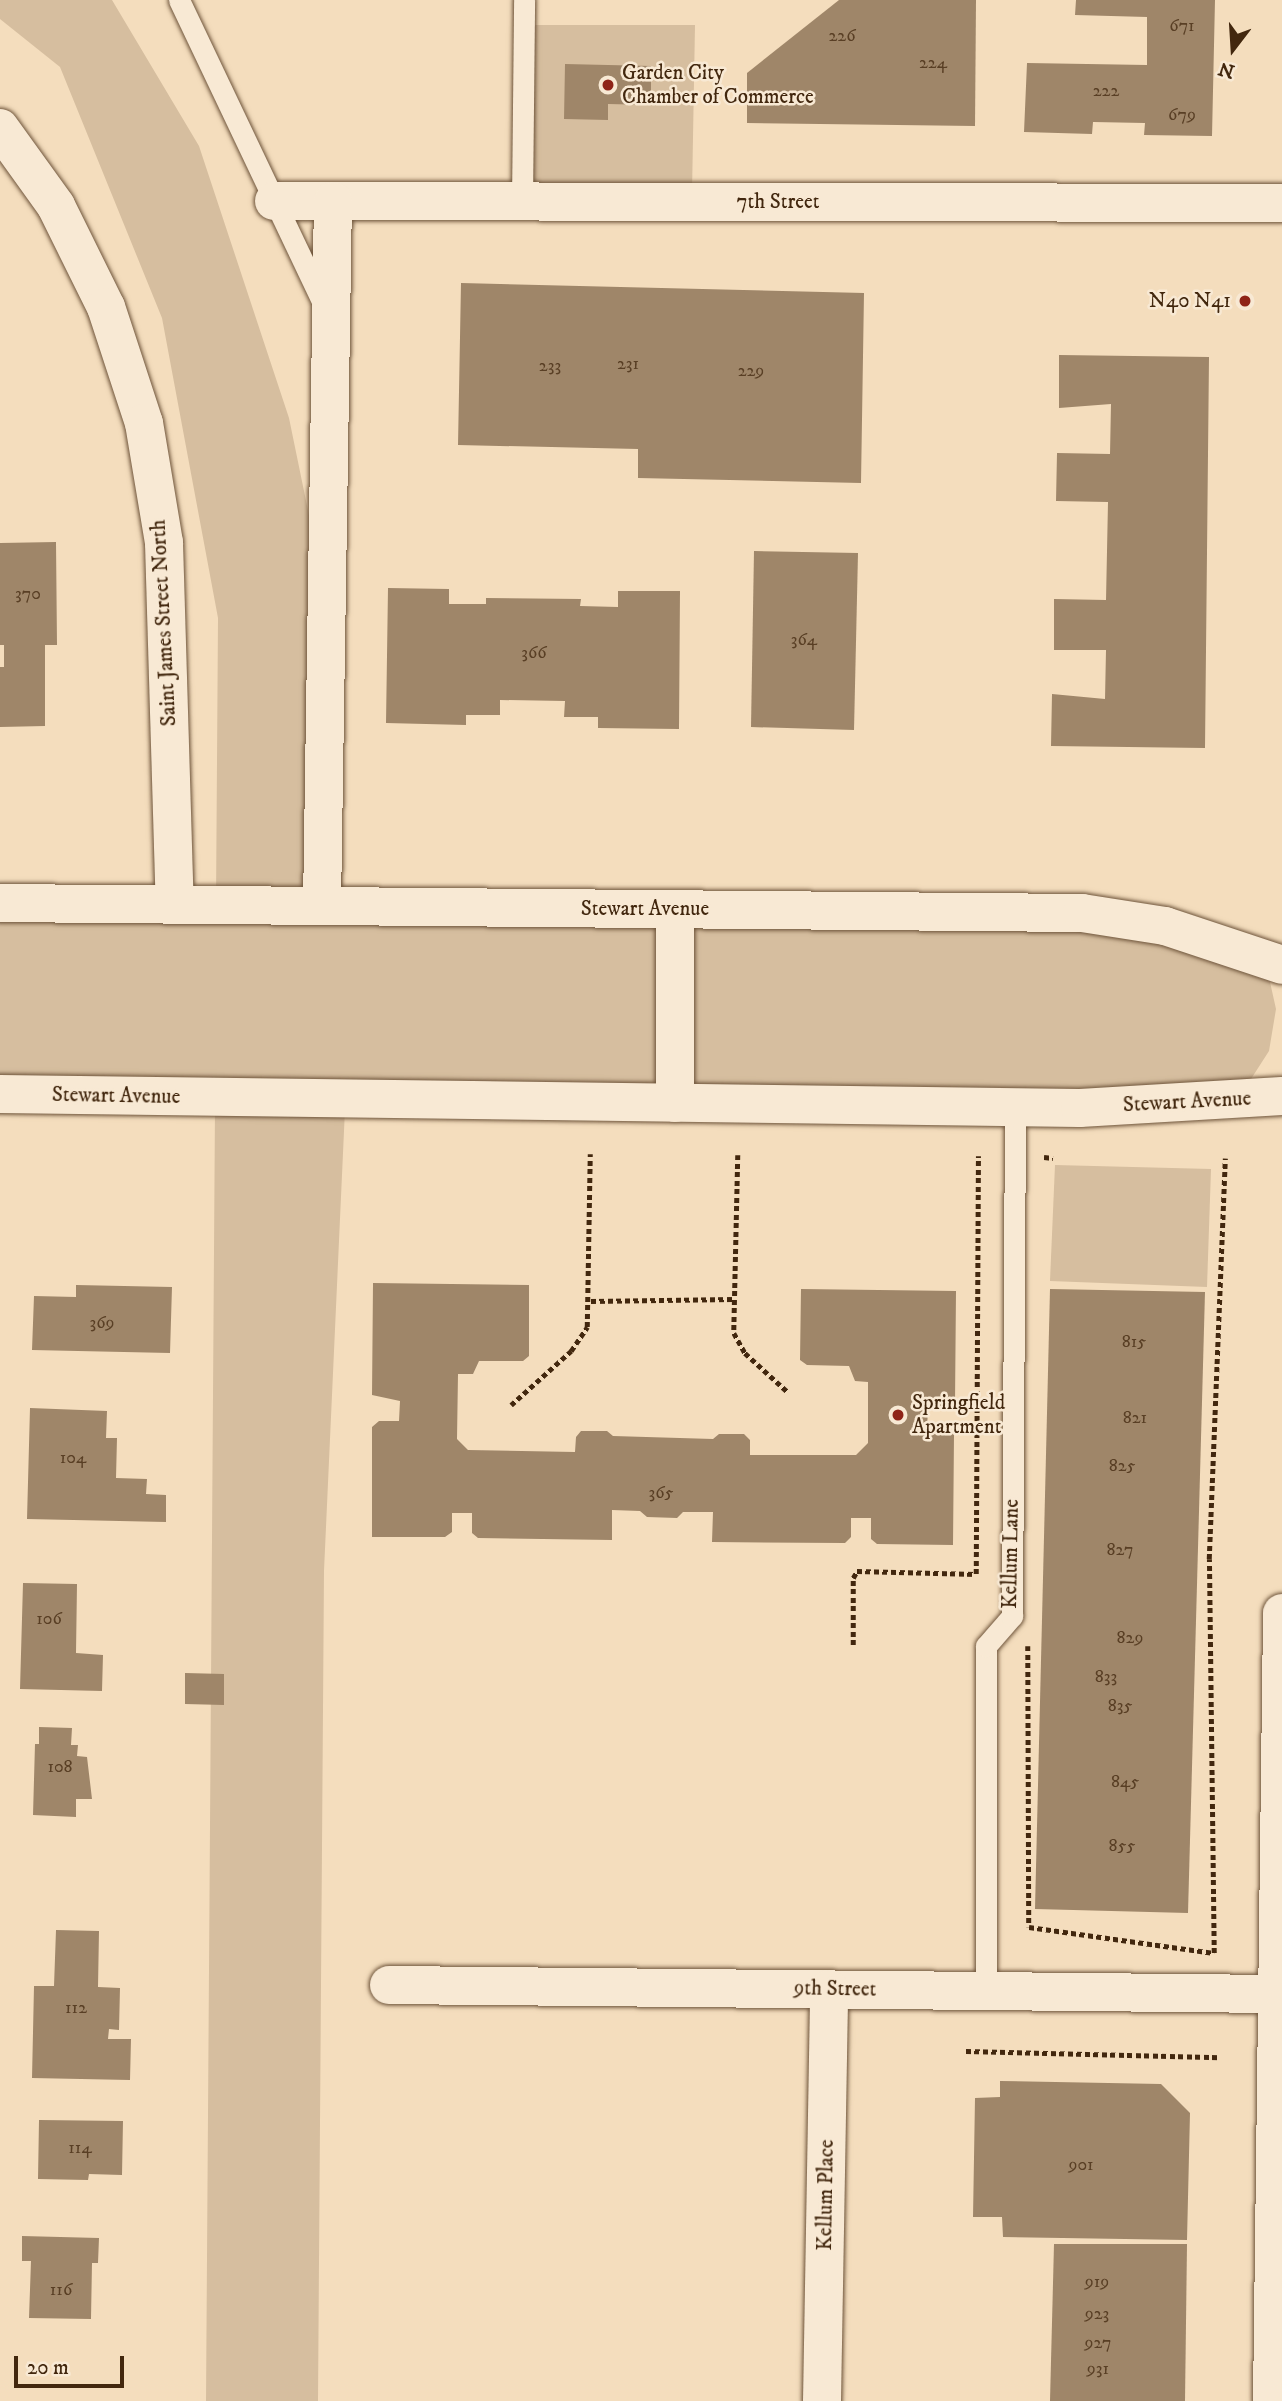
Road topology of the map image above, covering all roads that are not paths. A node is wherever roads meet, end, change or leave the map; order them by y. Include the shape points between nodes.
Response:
1 (179, 0) edge
2 (524, 0) edge
3 (0, 128) edge
4 (274, 201) junction
5 (333, 201) junction
6 (522, 202) junction
7 (1282, 203) edge
8 (331, 323) junction
9 (0, 903) edge
10 (175, 904) junction
11 (322, 906) junction
12 (675, 909) junction
13 (1282, 965) edge
14 (0, 1094) edge
15 (1282, 1096) edge
16 (675, 1102) junction
17 (1015, 1107) junction
18 (1282, 1613) edge
19 (388, 1984) dead end
20 (829, 1989) junction
21 (986, 1991) junction
22 (1280, 1994) edge
23 (822, 2401) edge
24 (1272, 2401) edge

1 - 4 lane
2 - 6 lane
3 - 10 street, Saint James Street North via 55,206 94,284 144,423 164,542
4 - 5 street, 7th Street
4 - 8 lane
5 - 6 street, 7th Street
5 - 8 street
6 - 7 street, 7th Street
8 - 11 street
9 - 10 street, Stewart Avenue
10 - 11 street, Stewart Avenue
11 - 12 street, Stewart Avenue
12 - 13 street, Stewart Avenue via 1082,913 1165,926
12 - 16 street
14 - 16 street, Stewart Avenue
15 - 17 street, Stewart Avenue via 1080,1108
16 - 17 street, Stewart Avenue
17 - 21 lane, Kellum Lane via 1012,1616 986,1646
18 - 22 street
19 - 20 street, 9th Street
20 - 21 street, 9th Street
20 - 23 street, Kellum Place
21 - 22 street, 9th Street
22 - 24 street

